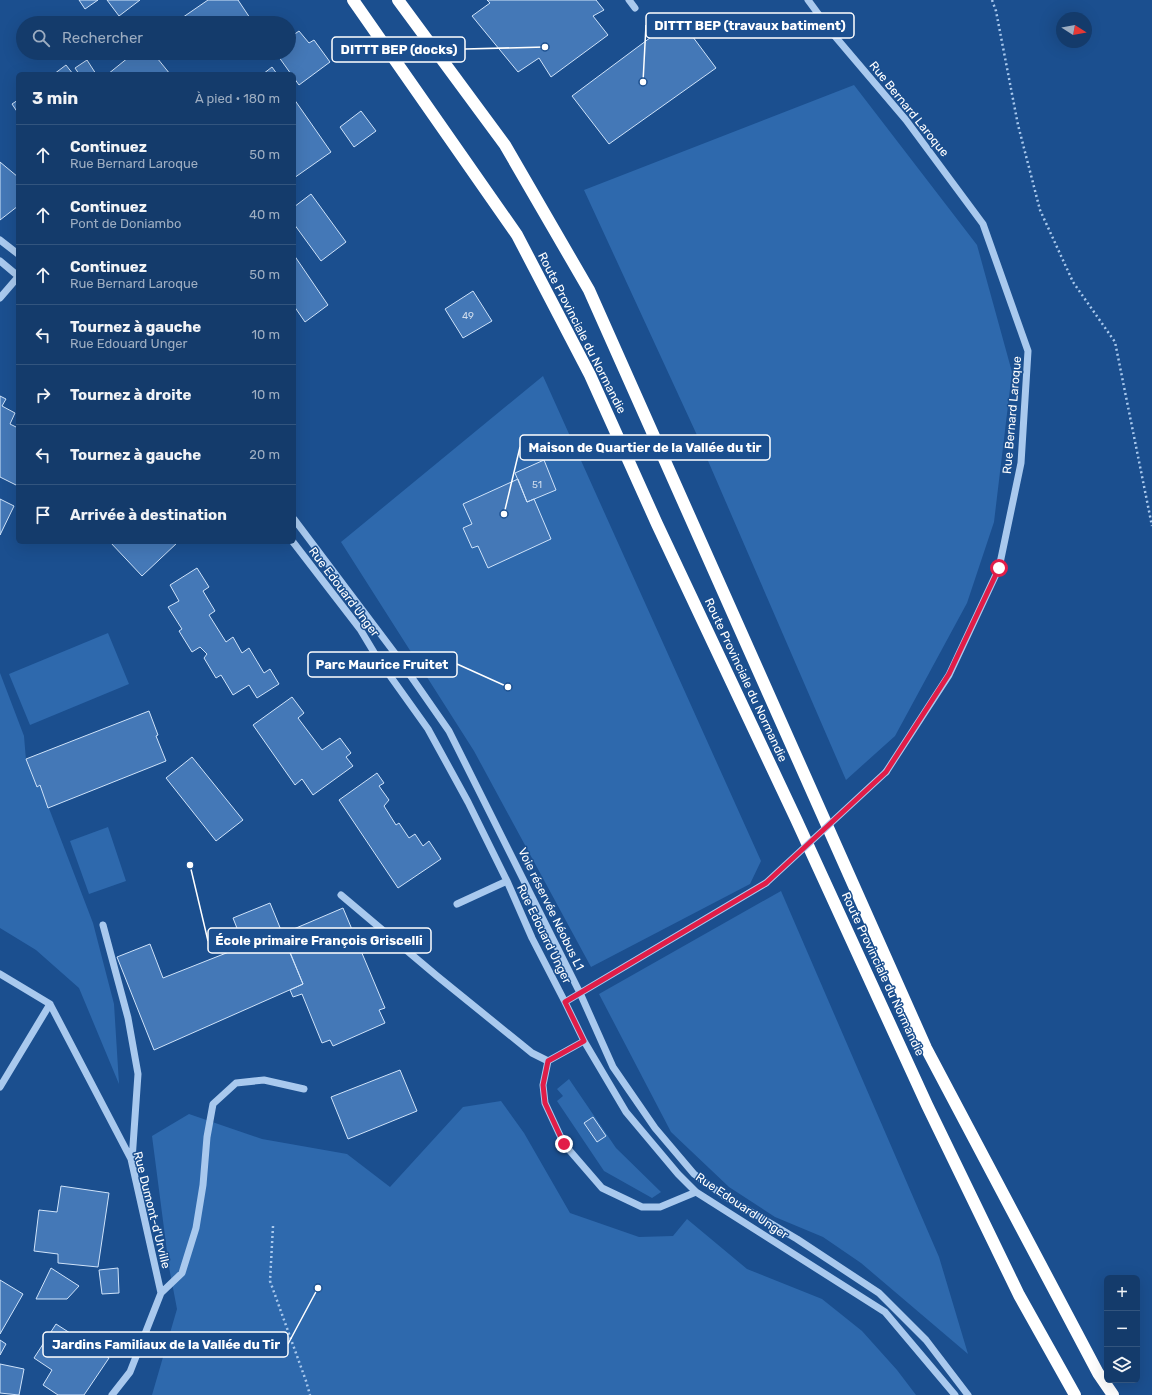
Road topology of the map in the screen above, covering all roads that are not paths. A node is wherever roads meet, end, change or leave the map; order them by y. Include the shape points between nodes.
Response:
1 (353, 0) edge
2 (398, 0) edge
3 (629, 0) edge
4 (808, 0) edge
5 (635, 8) dead end
6 (0, 240) edge
7 (16, 252) edge
8 (0, 261) edge
9 (16, 274) edge
10 (16, 278) edge
11 (0, 298) edge
12 (296, 522) edge
13 (295, 544) edge
14 (507, 881) junction
15 (341, 895) dead end
16 (457, 904) dead end
17 (103, 925) dead end
18 (0, 974) edge
19 (580, 993) junction
20 (565, 1002) junction
21 (50, 1004) junction
22 (584, 1041) junction
23 (548, 1061) junction
24 (0, 1087) edge
25 (304, 1090) dead end
26 (132, 1162) junction
27 (696, 1192) junction
28 (161, 1293) junction
29 (112, 1395) edge
30 (955, 1395) edge
31 (968, 1395) edge
32 (1075, 1395) edge
33 (1113, 1395) edge

1 - 32 highway, Route Provinciale du Normandie via 517,235 590,374 927,1105 1019,1295
2 - 33 highway, Route Provinciale du Normandie via 505,145 589,290 926,1048 1098,1373
3 - 5 street
4 - 19 street, Rue Bernard Laroque, bridge via 833,34 906,120 983,224 1028,351 1021,463 999,568 949,674 886,772 766,883
6 - 7 street
8 - 9 street
10 - 11 street
12 - 19 street, Voie réservée Néobus L1 via 394,652 449,731
13 - 14 street, Rue Edouard Unger via 360,629 428,729
14 - 16 street
14 - 20 street, Rue Edouard Unger via 532,938
15 - 23 street via 532,1053
17 - 26 street via 128,1018 138,1074
18 - 21 street
19 - 20 street
19 - 31 street, Voie réservée Néobus L1 via 613,1067 655,1128 694,1174 724,1196 817,1251 879,1293 926,1340
20 - 22 street, Rue Edouard Unger
21 - 24 street
21 - 26 street, Rue Dumont-d'Urville
22 - 23 street
22 - 27 street, Rue Edouard Unger via 626,1112
23 - 27 street via 543,1085 545,1103 564,1144 602,1188 642,1207 660,1207
25 - 28 street via 264,1080 236,1083 213,1104 196,1228 182,1273
26 - 28 street, Rue Dumont-d'Urville
27 - 30 street, Rue Edouard Unger via 885,1312
28 - 29 street via 130,1372

